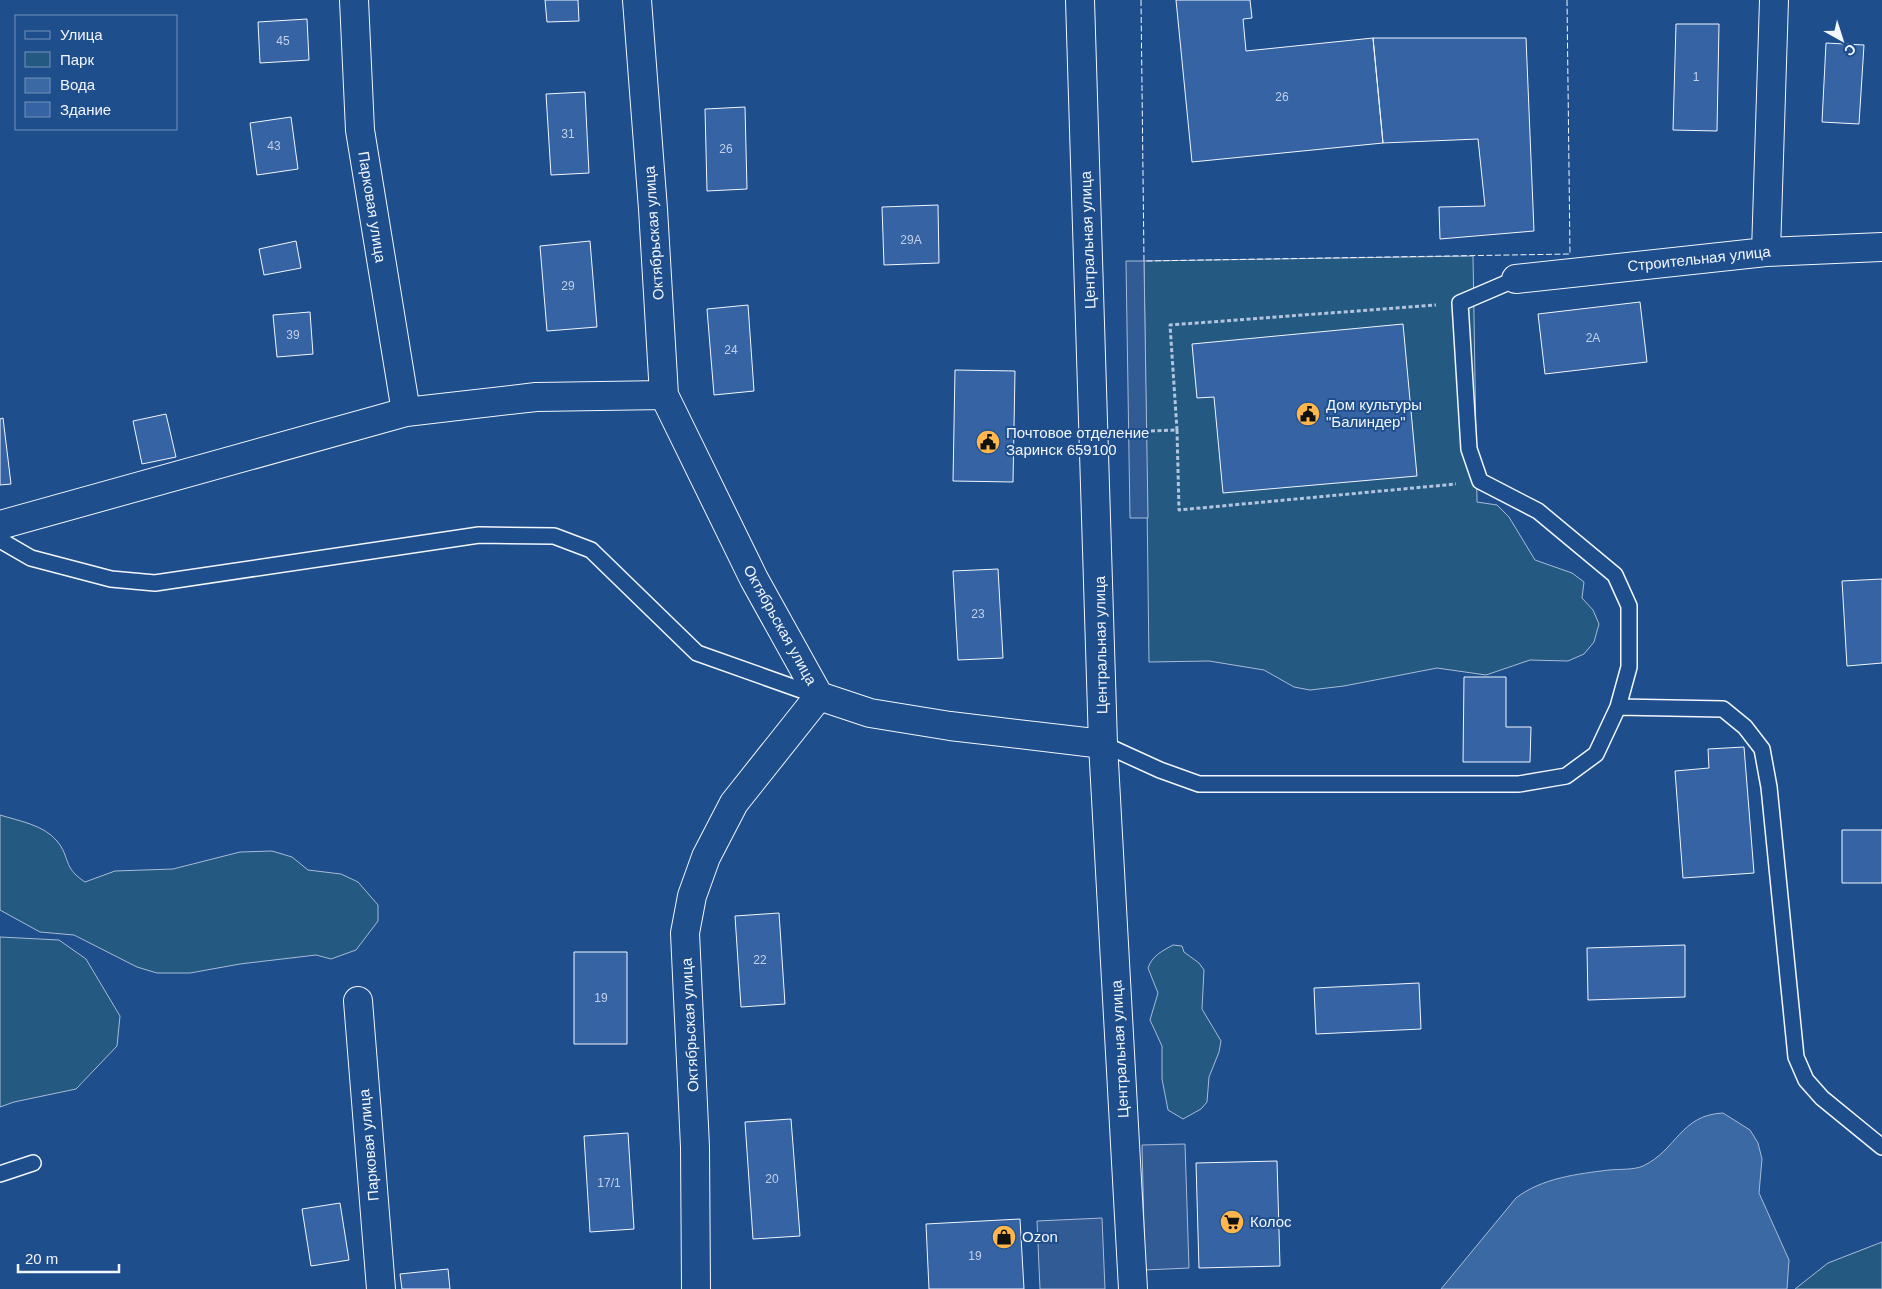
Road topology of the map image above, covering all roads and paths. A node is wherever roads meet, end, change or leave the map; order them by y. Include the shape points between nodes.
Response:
1 (354, 0) edge
2 (637, 0) edge
3 (1080, 0) edge
4 (1774, 0) edge
5 (1882, 247) edge
6 (1766, 252) junction
7 (1516, 279) joint
8 (1460, 303) junction
9 (664, 395) junction
10 (406, 412) junction
11 (1177, 430) junction
12 (1141, 432) dead end
13 (1480, 481) junction
14 (1, 530) edge
15 (819, 696) junction
16 (1618, 707) junction
17 (1103, 744) junction
18 (358, 1001) dead end
19 (1882, 1147) edge
20 (33, 1163) dead end
21 (0, 1174) edge
22 (381, 1289) edge
23 (696, 1289) edge
24 (1132, 1289) edge

1 - 10 street, Парковая улица via 360,130
2 - 9 street, Октябрьская улица via 654,209
3 - 17 street, Центральная улица
4 - 6 street
5 - 6 street, Строительная улица
6 - 7 street, Строительная улица
7 - 8 lane
8 - 11 path via 1170,325
8 - 13 lane via 1469,449
9 - 10 street via 536,397
9 - 15 street, Октябрьская улица via 754,579
10 - 14 street
11 - 12 path
11 - 13 path via 1179,510
13 - 16 lane via 1538,511 1615,575 1629,606 1629,667
14 - 15 lane via 31,558 111,579 155,583 479,535 554,536 591,550 697,653
15 - 17 street via 879,714
15 - 23 street, Октябрьская улица via 734,803 706,857 692,896 685,933 695,1147
16 - 17 lane via 1596,754 1566,776 1519,784 1199,784
16 - 19 lane via 1723,709 1745,727 1762,749 1769,787 1796,1057 1806,1080 1822,1098
17 - 24 street, Центральная улица
18 - 22 street, Парковая улица
20 - 21 lane

